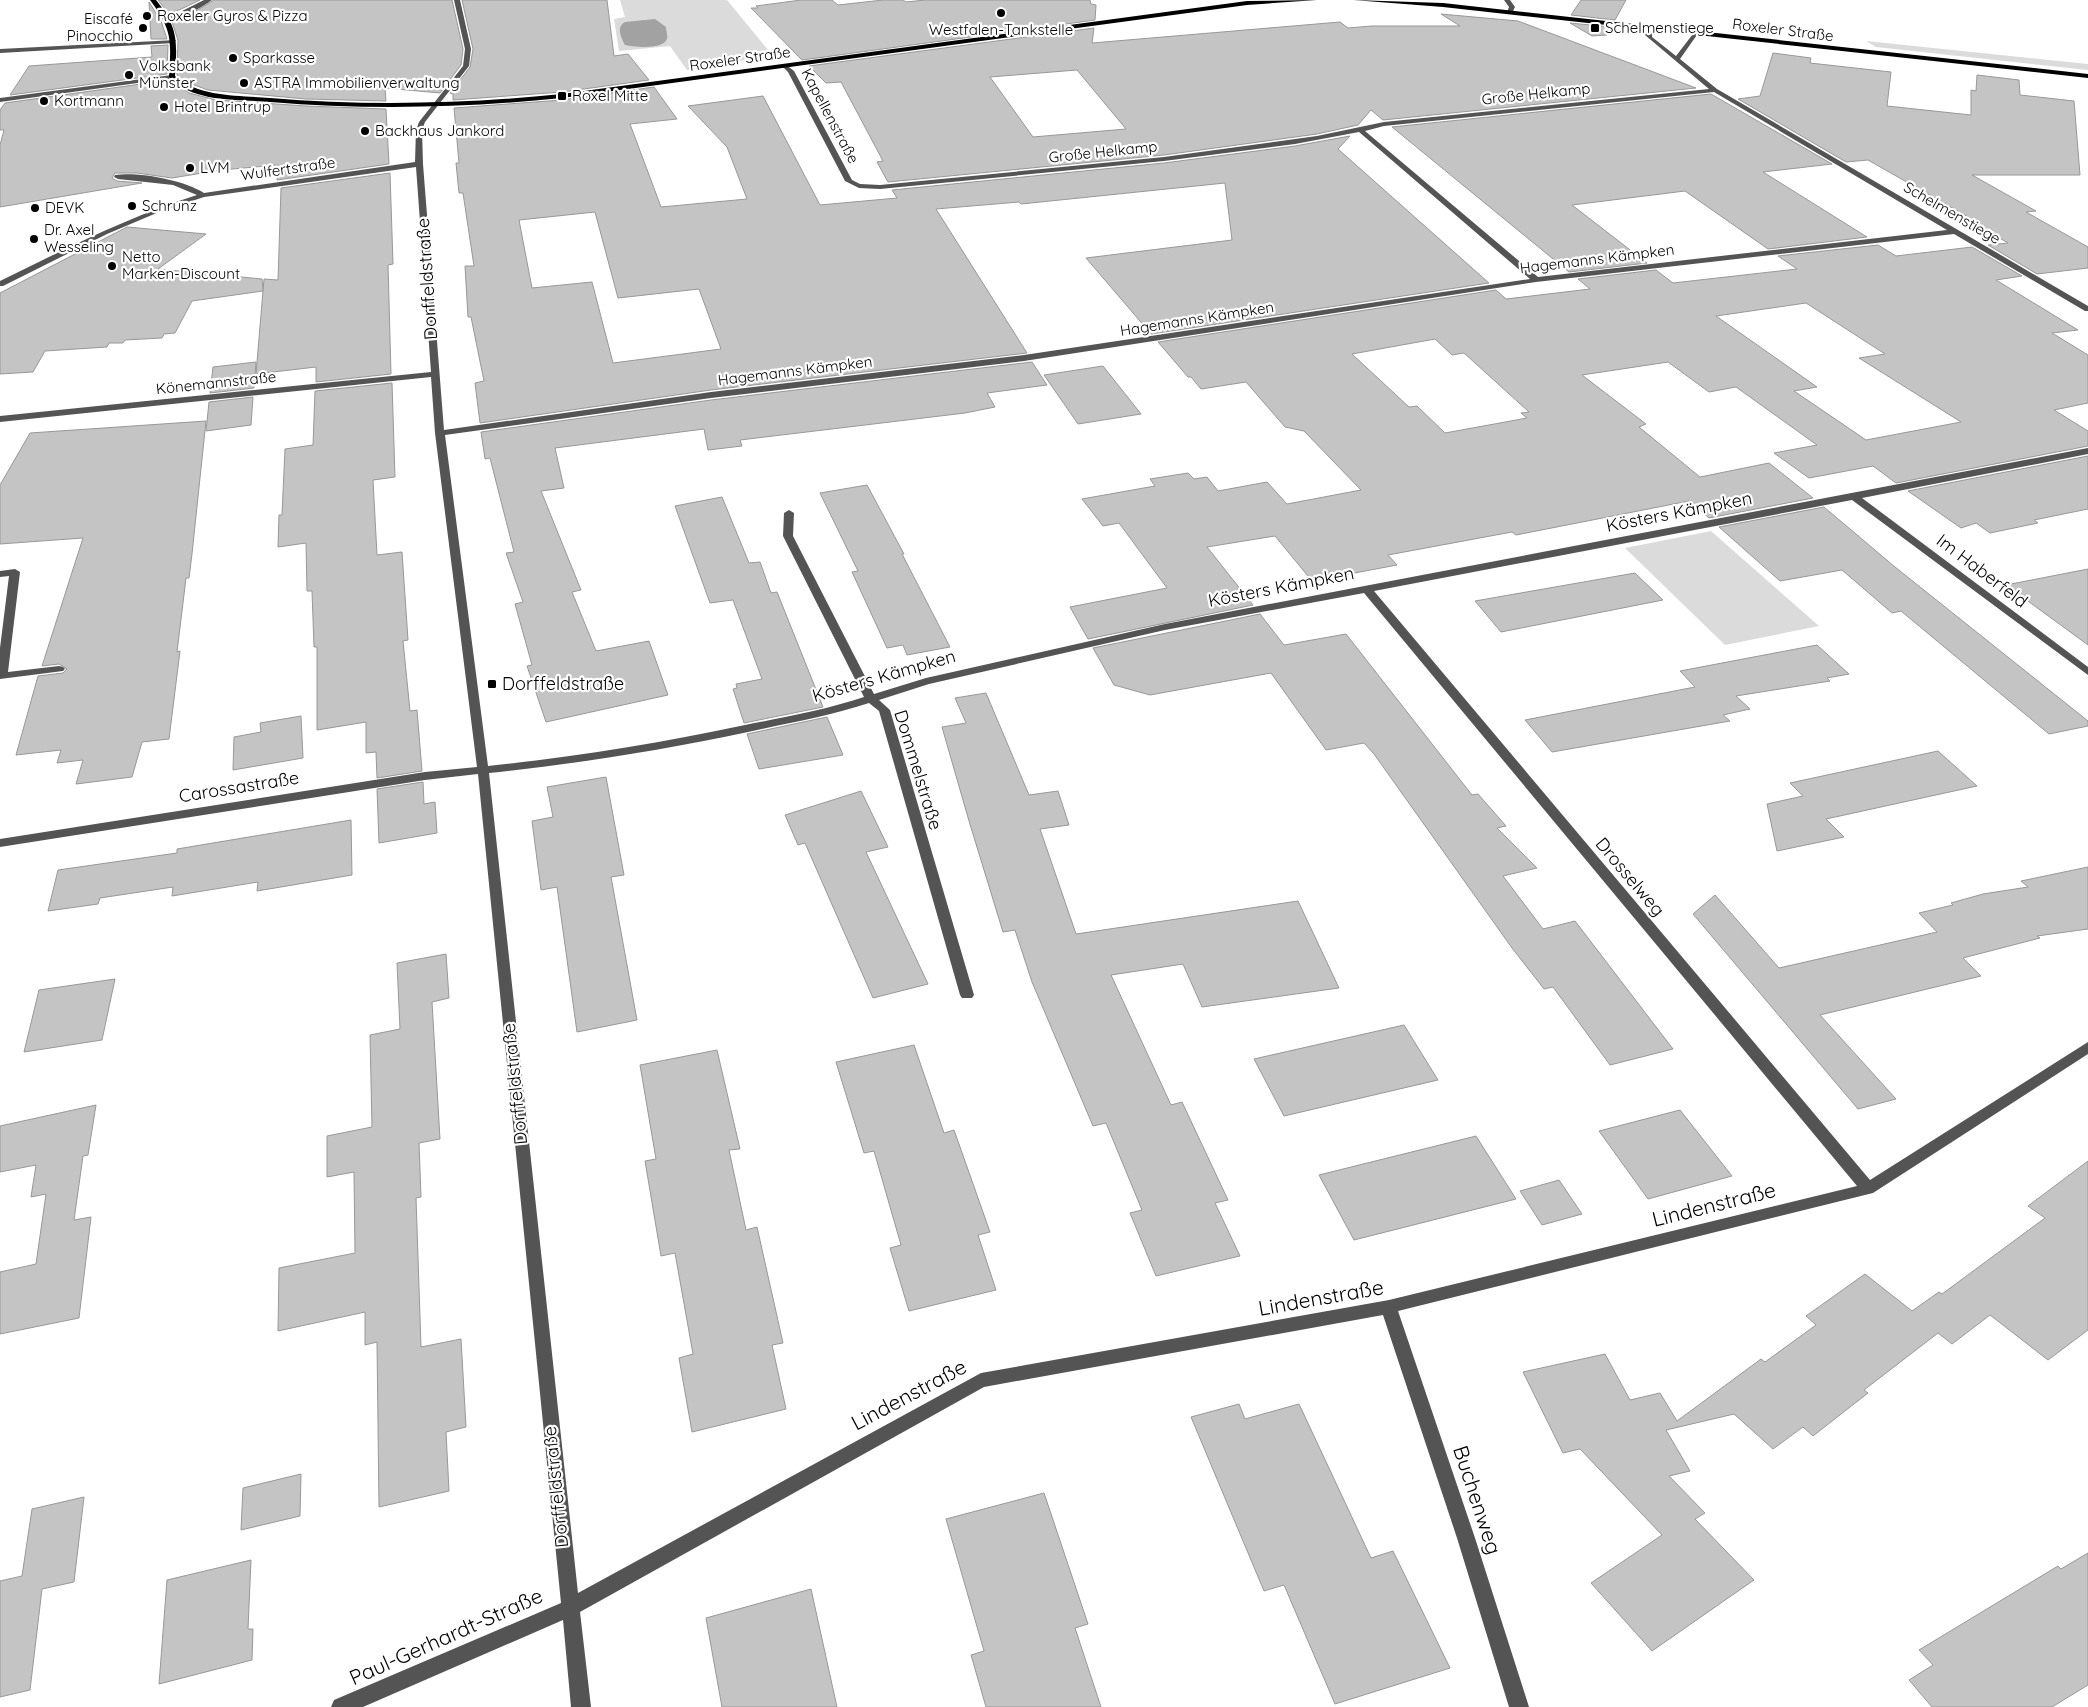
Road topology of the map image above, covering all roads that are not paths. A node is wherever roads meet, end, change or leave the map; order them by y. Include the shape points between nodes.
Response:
1 (152, 0) edge
2 (209, 0) edge
3 (456, 0) edge
4 (1314, 0) edge
5 (1356, 0) edge
6 (1507, 0) edge
7 (1274, 1) edge
8 (1510, 12) junction
9 (166, 16) junction
10 (1651, 28) junction
11 (1696, 32) junction
12 (174, 41) junction
13 (0, 51) edge
14 (1677, 59) junction
15 (785, 66) junction
16 (2088, 76) edge
17 (172, 77) junction
18 (1715, 90) junction
19 (0, 100) edge
20 (433, 107) junction
21 (1360, 130) junction
22 (419, 164) junction
23 (118, 177) dead end
24 (849, 181) joint
25 (203, 195) junction
26 (1956, 231) junction
27 (1536, 280) junction
28 (0, 284) edge
29 (2088, 309) edge
30 (434, 374) junction
31 (0, 419) edge
32 (440, 433) junction
33 (2088, 450) edge
34 (1854, 497) junction
35 (789, 513) dead end
36 (0, 574) edge
37 (1366, 588) junction
38 (59, 670) dead end
39 (2088, 672) edge
40 (870, 698) junction
41 (483, 770) junction
42 (0, 843) edge
43 (967, 995) dead end
44 (2088, 1047) edge
45 (1868, 1189) junction
46 (1389, 1307) junction
47 (569, 1608) junction
48 (341, 1707) edge
49 (581, 1707) edge
50 (1519, 1707) edge

1 - 9 main road
2 - 9 street via 181,14
3 - 20 street, Dorffeldstraße via 467,42 466,66
4 - 7 main road, Roxeler Straße
5 - 8 main road, Roxeler Straße
6 - 8 street via 1512,7
7 - 15 main road, Roxeler Straße
8 - 10 main road, Roxeler Straße
9 - 12 main road
10 - 11 main road, Roxeler Straße
10 - 14 street, Schelmenstiege via 1650,38
11 - 14 street
11 - 16 main road, Roxeler Straße
12 - 13 street
12 - 17 main road
14 - 18 street, Schelmenstiege
15 - 20 main road, Roxeler Straße via 562,96
15 - 24 street, Kapellenstraße via 791,71
17 - 19 street
17 - 20 main road, Roxeler Straße via 179,84 201,92 239,98 357,107
18 - 21 street, Große Helkamp via 1384,124
18 - 26 street, Schelmenstiege
20 - 22 street, Dorffeldstraße via 419,130
21 - 24 street, Große Helkamp via 1232,150 1038,172 880,187 859,186
21 - 27 street
22 - 25 street, Wulfertstraße
22 - 30 street, Dorffeldstraße
23 - 25 street via 177,184 194,188
25 - 28 street, Wulfertstraße via 104,232
26 - 27 street, Hagemanns Kämpken
26 - 29 street, Schelmenstiege
27 - 32 street, Hagemanns Kämpken via 1024,358 721,393
30 - 31 street, Könemannstraße
30 - 32 street, Dorffeldstraße
32 - 41 street, Dorffeldstraße
33 - 34 street, Kösters Kämpken
34 - 37 street, Kösters Kämpken
34 - 39 street, Im Haberfeld
35 - 40 street, Dommelstraße via 788,536
36 - 38 street via 15,572 2,676
37 - 40 street, Kösters Kämpken via 1156,629 926,681
37 - 45 street, Drosselweg
40 - 41 street, Kösters Kämpken via 840,709 706,737 534,765
40 - 43 street, Dommelstraße via 884,710
41 - 42 street, Carossastraße via 425,776
41 - 47 street, Dorffeldstraße
44 - 45 street, Lindenstraße
45 - 46 street, Lindenstraße
46 - 47 street, Lindenstraße via 981,1380
46 - 50 street, Buchenweg
47 - 48 street, Paul-Gerhardt-Straße
47 - 49 street, Dorffeldstraße

